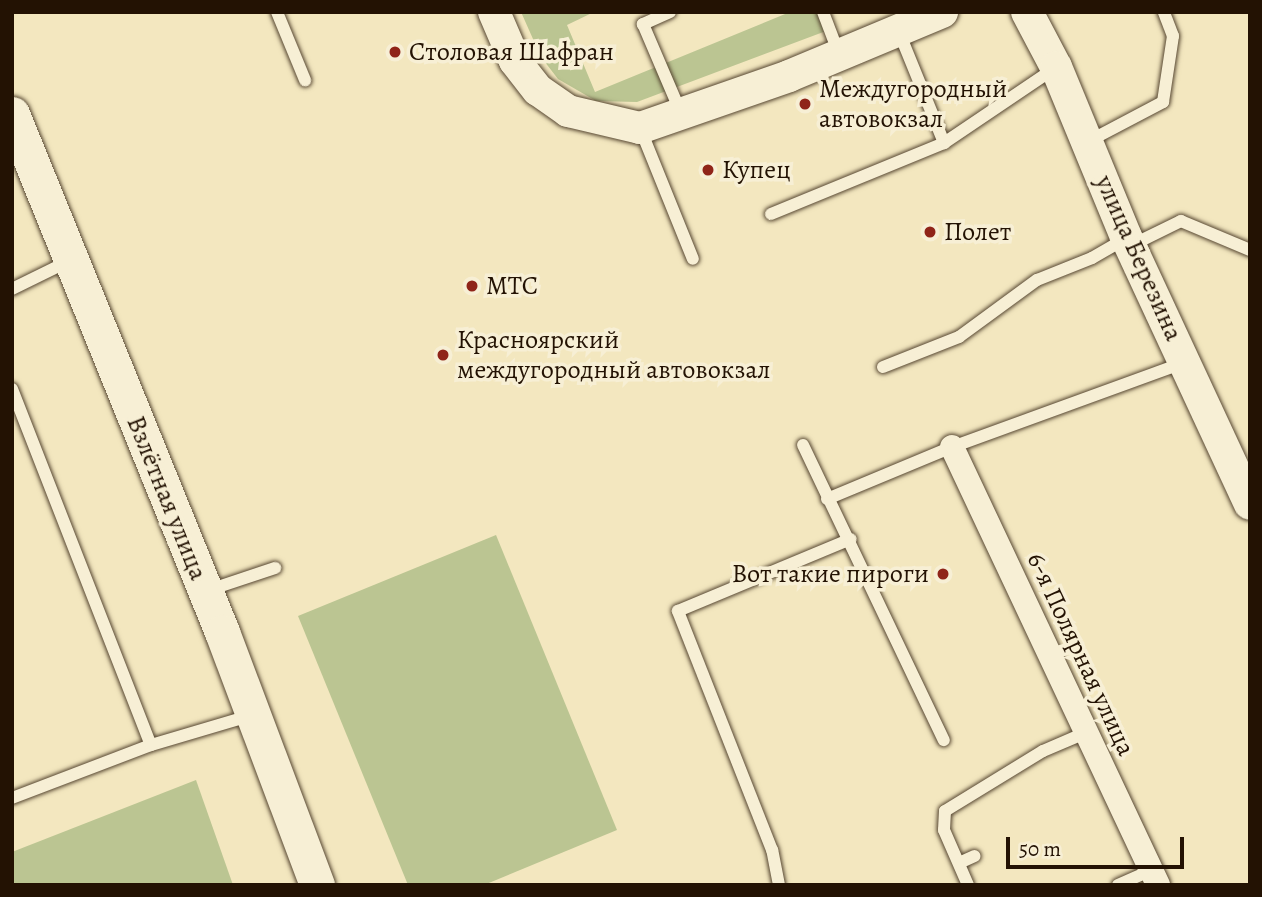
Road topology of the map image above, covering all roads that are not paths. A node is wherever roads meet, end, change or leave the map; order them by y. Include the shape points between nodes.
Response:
1 (277, 12) edge
2 (494, 12) edge
3 (670, 12) edge
4 (823, 12) edge
5 (942, 12) edge
6 (1027, 12) edge
7 (1164, 12) edge
8 (899, 32) junction
9 (839, 54) junction
10 (1056, 67) junction
11 (305, 80) dead end
12 (12, 114) edge
13 (682, 114) junction
14 (640, 128) junction
15 (1089, 141) junction
16 (944, 143) junction
17 (771, 214) dead end
18 (1128, 242) junction
19 (1250, 250) edge
20 (693, 259) dead end
21 (70, 261) junction
22 (12, 289) edge
23 (1185, 363) junction
24 (883, 367) dead end
25 (12, 389) edge
26 (803, 445) dead end
27 (952, 447) junction
28 (827, 499) junction
29 (1250, 504) edge
30 (851, 539) junction
31 (275, 568) dead end
32 (205, 592) junction
33 (253, 715) junction
34 (1085, 733) junction
35 (944, 740) dead end
36 (151, 745) junction
37 (12, 798) edge
38 (975, 856) dead end
39 (958, 863) junction
40 (1154, 878) edge
41 (317, 885) edge
42 (779, 885) edge
43 (968, 885) edge
44 (1118, 885) edge

1 - 11 lane
2 - 14 street via 515,61 538,90 568,111
3 - 13 lane via 643,24
4 - 9 lane
5 - 8 street
6 - 10 street, улица Березина
7 - 15 lane via 1173,36 1163,102
8 - 9 street
8 - 16 lane
9 - 13 street
10 - 15 street, улица Березина
10 - 16 lane
12 - 21 main road, Взлётная улица
13 - 14 street
14 - 20 lane
15 - 18 street, улица Березина
16 - 17 lane
18 - 19 lane via 1181,221
18 - 23 street, улица Березина
18 - 24 lane via 1037,280 959,337
21 - 22 lane
21 - 32 main road, Взлётная улица
23 - 27 lane
23 - 29 street, улица Березина
25 - 36 lane
26 - 28 lane
27 - 28 lane
27 - 34 street, 6-я Полярная улица
28 - 30 lane
30 - 35 lane
30 - 42 lane via 678,611 772,850
31 - 32 lane
32 - 33 main road, Взлётная улица
33 - 36 lane
33 - 41 main road, Взлётная улица
34 - 39 lane via 1043,751 952,803 945,811 944,830
34 - 40 street, 6-я Полярная улица
36 - 37 lane
38 - 39 lane
39 - 43 lane
40 - 44 lane

